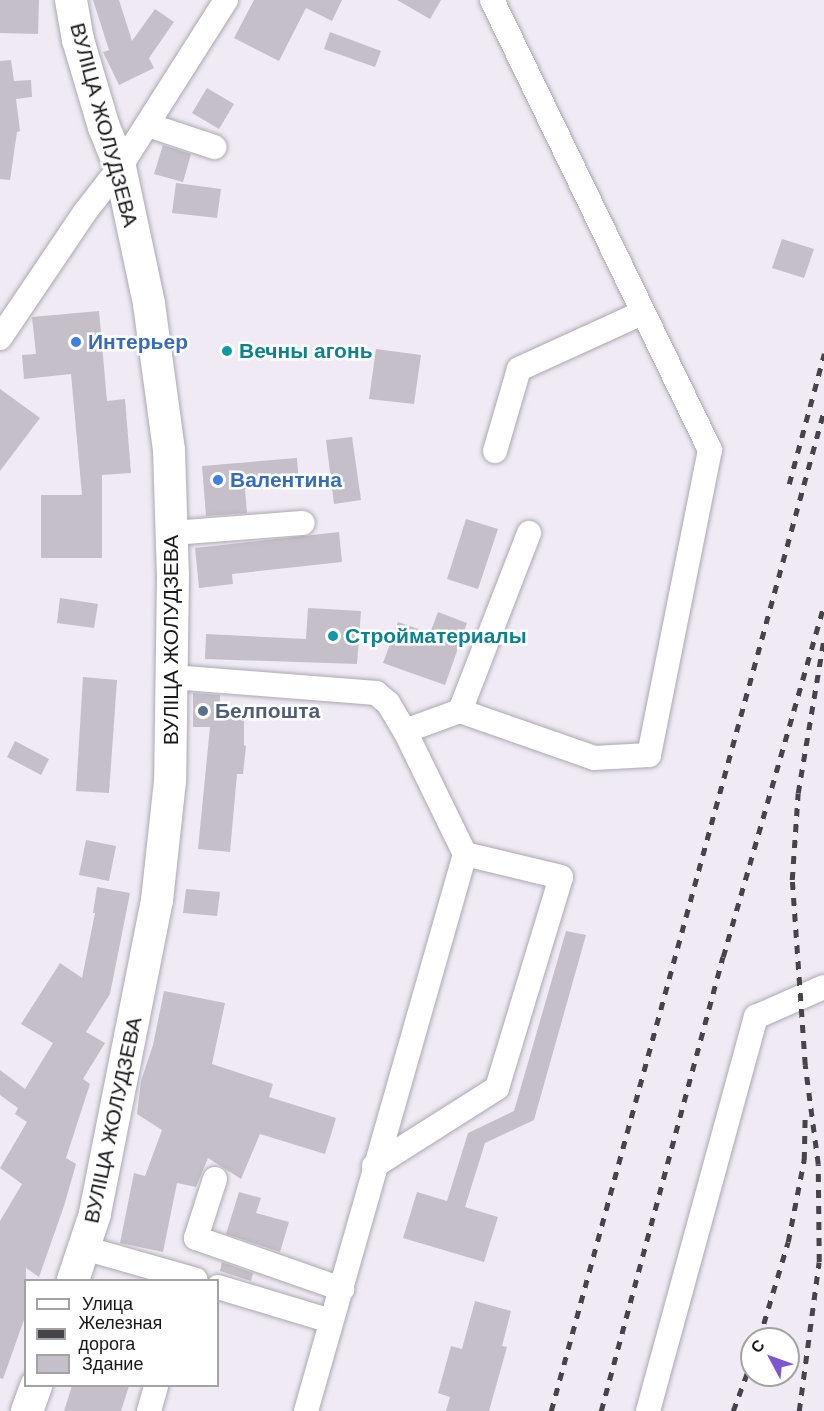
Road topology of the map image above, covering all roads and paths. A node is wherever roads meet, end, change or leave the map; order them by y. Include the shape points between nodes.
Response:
1 (72, 0) edge
2 (226, 0) edge
3 (492, 0) edge
4 (148, 124) junction
5 (213, 147) dead end
6 (120, 167) junction
7 (642, 313) junction
8 (0, 338) edge
9 (495, 451) dead end
10 (303, 522) dead end
11 (172, 533) junction
12 (529, 533) dead end
13 (172, 677) junction
14 (460, 711) junction
15 (405, 731) junction
16 (465, 854) junction
17 (824, 987) edge
18 (374, 1166) junction
19 (215, 1179) dead end
20 (84, 1248) junction
21 (74, 1279) edge
22 (189, 1279) edge
23 (342, 1289) junction
24 (228, 1290) edge
25 (331, 1321) junction
26 (36, 1387) edge
27 (156, 1387) edge
28 (27, 1411) edge
29 (149, 1411) edge
30 (306, 1411) edge
31 (648, 1411) edge

1 - 6 main road, ВУЛІЦА ЖОЛУДЗЕВА via 78,40
2 - 4 street
3 - 7 street
4 - 5 street
4 - 6 street
6 - 8 street
6 - 11 main road, ВУЛІЦА ЖОЛУДЗЕВА via 150,316 169,450
7 - 9 street via 519,369
7 - 14 street via 710,450 649,755 594,758
10 - 11 street
11 - 13 main road, ВУЛІЦА ЖОЛУДЗЕВА
12 - 14 street
13 - 15 street via 376,693
13 - 20 main road, ВУЛІЦА ЖОЛУДЗЕВА via 170,781 157,900 95,1214
14 - 15 street
15 - 16 street
16 - 18 street
16 - 18 street via 561,877 497,1088
17 - 31 street via 756,1017
18 - 23 street
19 - 23 street via 196,1238
20 - 21 main road, ВУЛІЦА ЖОЛУДЗЕВА
20 - 22 street
23 - 25 street
24 - 25 street
25 - 30 street
26 - 28 main road
27 - 29 street

